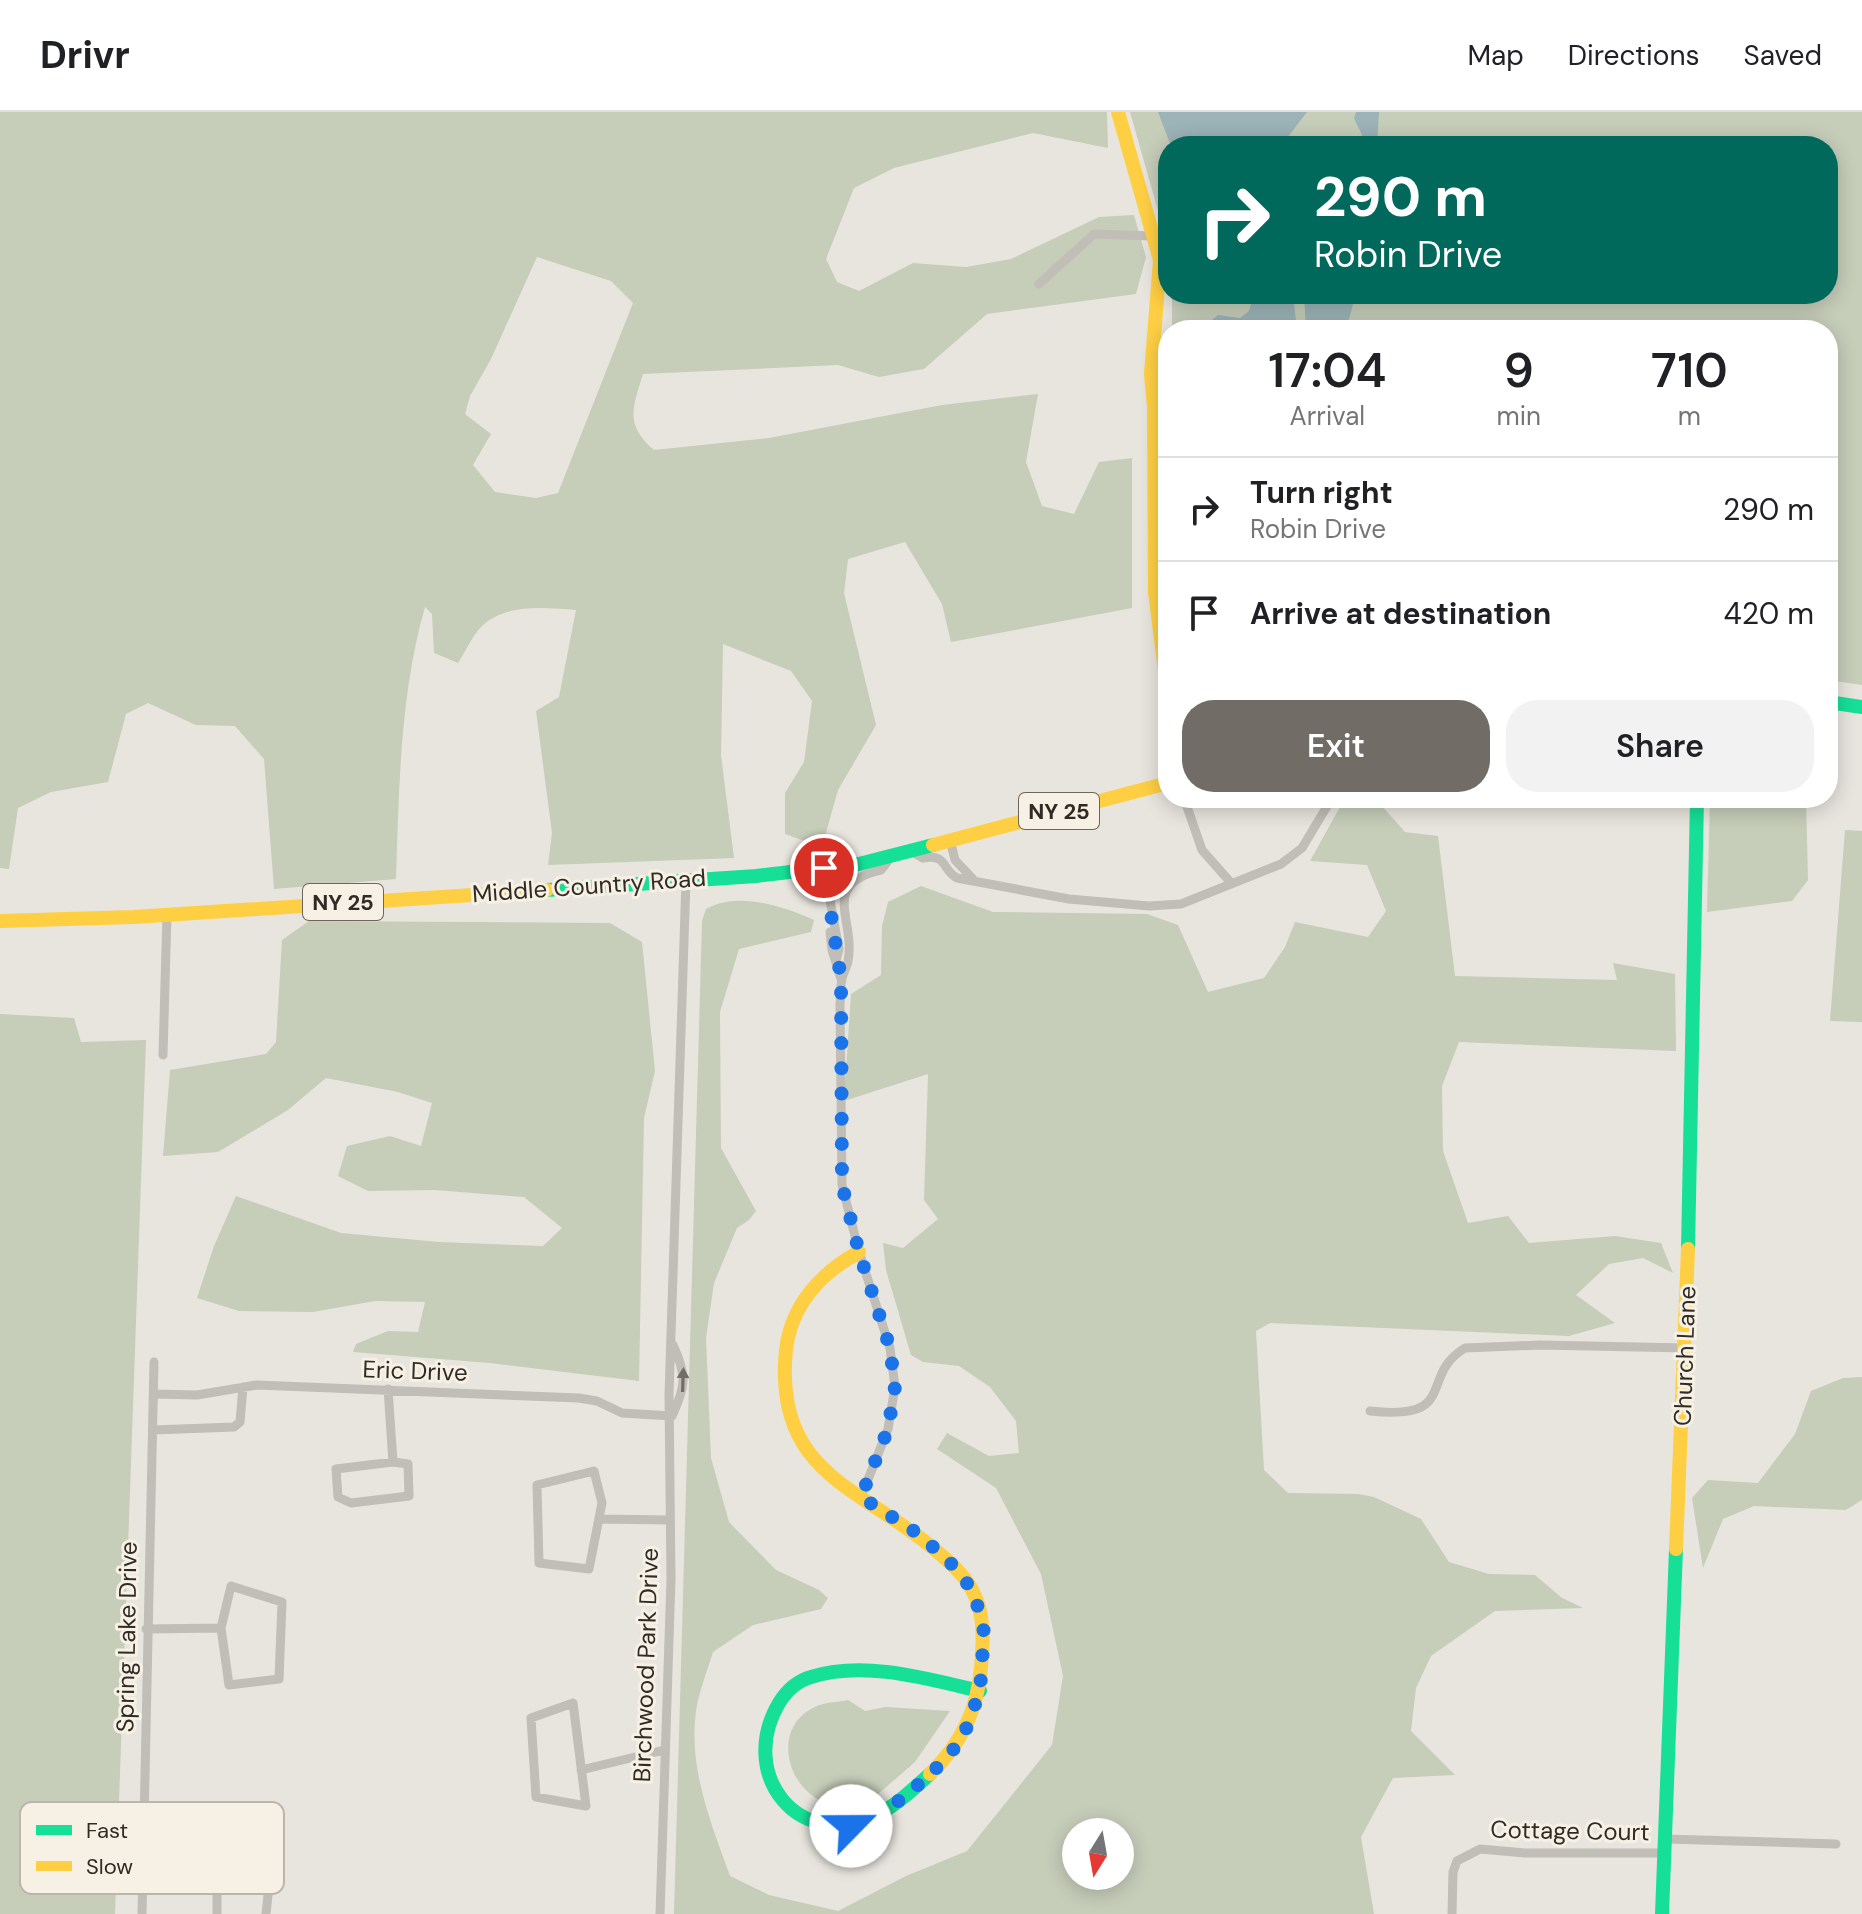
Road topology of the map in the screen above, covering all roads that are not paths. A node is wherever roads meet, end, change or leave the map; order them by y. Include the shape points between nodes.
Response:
1 (1118, 112) edge
2 (1152, 236) junction
3 (1158, 254) edge
4 (1039, 284) dead end
5 (1158, 285) edge
6 (1158, 616) edge
7 (1838, 703) edge
8 (1862, 707) edge
9 (1158, 786) edge
10 (1187, 808) edge
11 (1326, 808) edge
12 (1697, 808) edge
13 (950, 840) junction
14 (911, 851) junction
15 (892, 856) junction
16 (824, 868) junction
17 (972, 878) junction
18 (686, 880) junction
19 (1232, 884) junction
20 (167, 913) junction
21 (0, 921) edge
22 (841, 979) junction
23 (163, 1055) dead end
24 (859, 1252) junction
25 (673, 1344) junction
26 (1686, 1348) junction
27 (154, 1362) dead end
28 (243, 1387) junction
29 (388, 1389) junction
30 (154, 1394) junction
31 (1370, 1411) dead end
32 (672, 1416) junction
33 (153, 1430) junction
34 (393, 1462) junction
35 (861, 1497) junction
36 (599, 1519) junction
37 (670, 1520) junction
38 (221, 1628) junction
39 (146, 1629) junction
40 (980, 1691) junction
41 (664, 1750) junction
42 (581, 1770) junction
43 (144, 1802) edge
44 (1836, 1844) dead end
45 (1665, 1846) junction
46 (143, 1894) edge
47 (268, 1894) edge
48 (142, 1914) edge
49 (266, 1914) edge
50 (660, 1914) edge
51 (1452, 1914) edge
52 (1662, 1914) edge

1 - 2 street
2 - 3 street
2 - 4 street via 1094,234
5 - 6 street via 1151,374
7 - 8 street
9 - 13 street, Middle Country Road / NY 25
10 - 19 street via 1202,850
11 - 19 street via 1302,848 1281,864
12 - 26 street, Church Lane
13 - 14 street, Middle Country Road / NY 25
13 - 17 street via 955,860
14 - 15 street, Middle Country Road / NY 25
14 - 17 street via 941,860 957,878
15 - 16 street, Middle Country Road / NY 25
15 - 22 street via 881,870 862,874 846,892 849,961
16 - 18 street, Middle Country Road / NY 25
16 - 22 street via 831,942
17 - 19 street via 1069,899 1149,906 1181,904
18 - 20 street, Middle Country Road / NY 25
18 - 25 street, Birchwood Park Drive
20 - 21 street, Middle Country Road / NY 25
20 - 23 street
22 - 24 street via 842,1185
24 - 35 street via 890,1348 895,1387 888,1429
24 - 35 street via 837,1263 812,1288 790,1323 784,1363 785,1398 800,1438 825,1472
25 - 32 street, Birchwood Park Drive via 664,1384
32 -> 25 street, Birchwood Park Drive via 684,1374
26 - 31 street via 1474,1347 1455,1354 1423,1408
26 - 45 street, Church Lane
27 - 30 street, Spring Lake Drive
28 - 29 street, Eric Drive
28 - 30 street, Eric Drive via 197,1395
28 - 33 street via 240,1422 234,1427
29 - 32 street, Eric Drive via 587,1398 622,1413
29 - 34 street
30 - 33 street, Spring Lake Drive
32 - 37 street, Birchwood Park Drive
33 - 39 street, Spring Lake Drive
34 - 34 street via 336,1469 338,1497 351,1503 409,1496 408,1464
35 - 40 street via 917,1533 974,1592 984,1632
36 - 36 street via 602,1503 594,1471 537,1485 539,1563 589,1569
36 - 37 street
37 - 41 street, Birchwood Park Drive
38 - 38 street via 229,1685 279,1679 282,1602 231,1586
38 - 39 street
39 - 43 street, Spring Lake Drive
40 - 40 street via 923,1678 852,1671 813,1675 790,1687 770,1719 762,1744 768,1777 785,1807 816,1823 851,1826 884,1813 962,1740
41 - 42 street
41 - 50 street, Birchwood Park Drive
42 - 42 street via 573,1703 531,1718 536,1797 586,1806
44 - 45 street, Cottage Court
45 - 51 street, Cottage Court via 1475,1851 1457,1861
45 - 52 street, Church Lane
46 - 48 street, Spring Lake Drive
47 - 49 street

